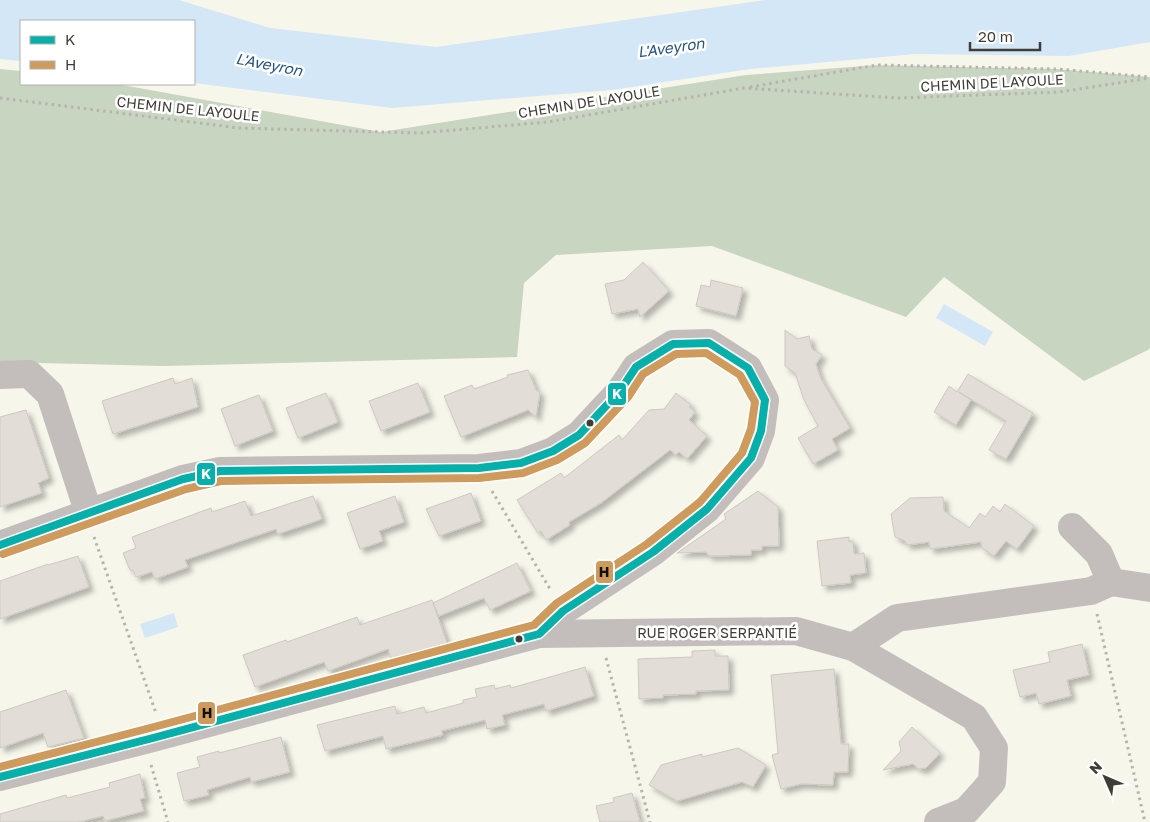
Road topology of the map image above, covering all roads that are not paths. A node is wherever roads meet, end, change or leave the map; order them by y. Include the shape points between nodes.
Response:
1 (0, 375) edge
2 (89, 514) junction
3 (1072, 527) dead end
4 (0, 545) edge
5 (1101, 586) junction
6 (1150, 588) edge
7 (539, 634) junction
8 (853, 647) junction
9 (0, 777) edge
10 (938, 822) edge

1 - 2 street via 29,374 50,394
2 - 4 street
2 - 7 street via 183,479 220,471 479,468 521,463 553,451 579,435 620,391 636,367 673,344 709,343 748,368 765,400 761,431 751,458 707,509 653,552 563,611
3 - 5 street via 1099,554
5 - 6 street
5 - 8 street via 897,618
7 - 8 street, RUE ROGER SERPANTIÉ via 796,631
7 - 9 street
8 - 10 street, RUE ROGER SERPANTIÉ via 974,716 994,748 992,782 966,811

